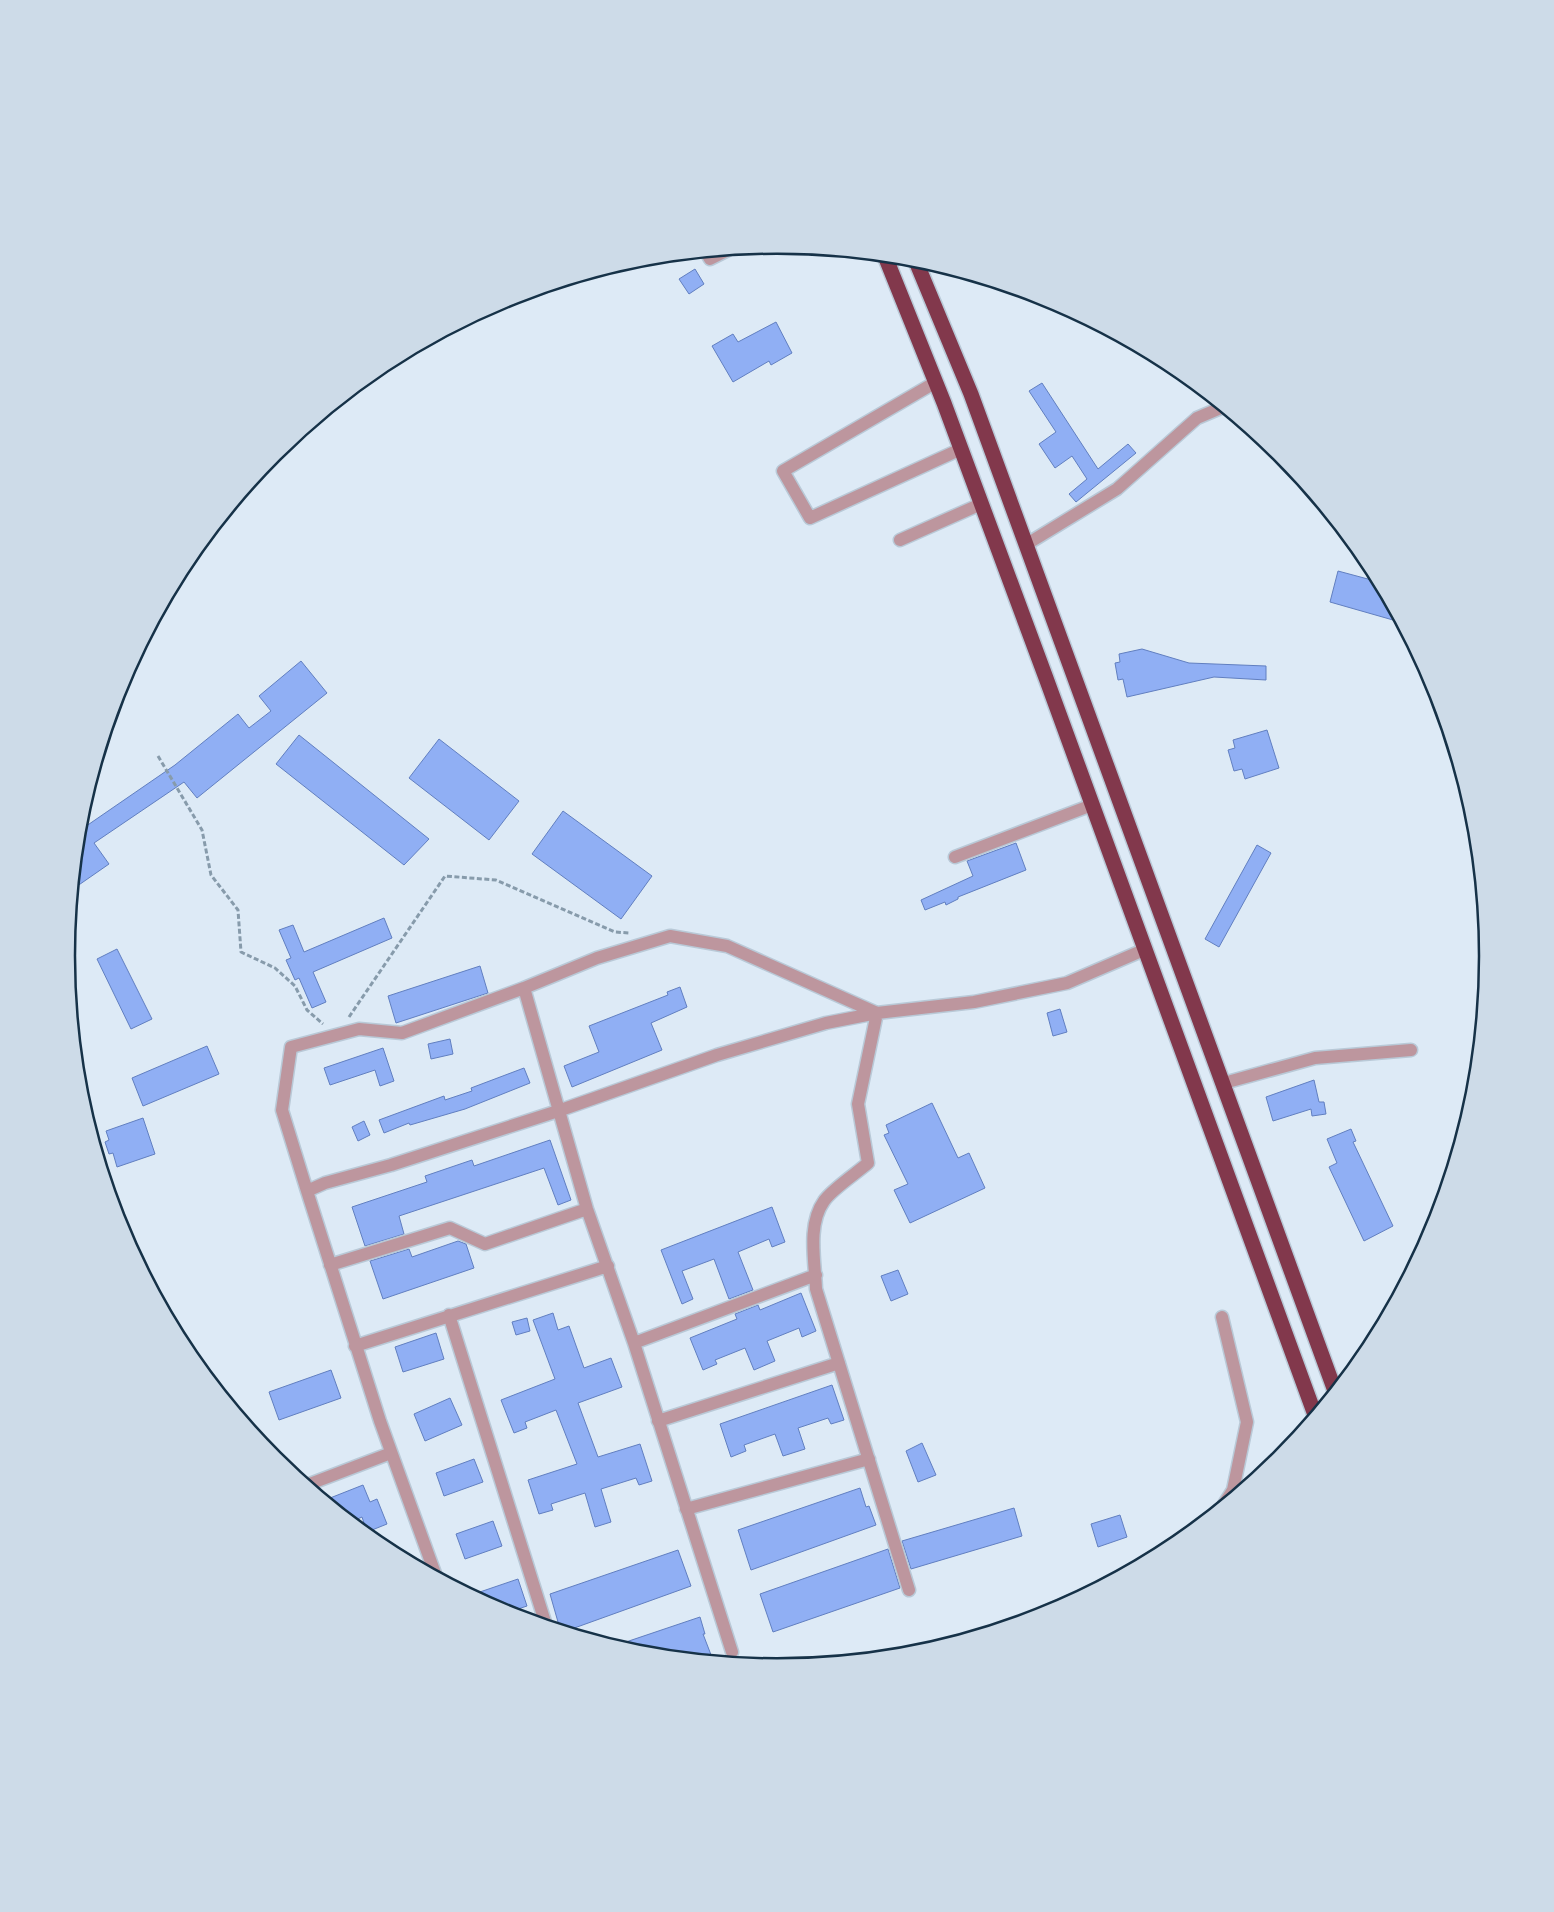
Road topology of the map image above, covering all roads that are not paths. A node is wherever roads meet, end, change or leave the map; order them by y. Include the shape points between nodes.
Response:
1 (888, 263) edge
2 (919, 268) edge
3 (936, 382) junction
4 (1217, 410) edge
5 (961, 449) junction
6 (981, 504) junction
7 (900, 540) dead end
8 (1027, 544) junction
9 (1092, 805) junction
10 (955, 857) dead end
11 (1146, 950) junction
12 (524, 988) junction
13 (876, 1014) junction
14 (1411, 1050) dead end
15 (1224, 1083) junction
16 (558, 1111) junction
17 (307, 1191) junction
18 (587, 1209) junction
19 (330, 1265) junction
20 (608, 1266) junction
21 (816, 1275) junction
22 (449, 1315) junction
23 (1222, 1317) dead end
24 (634, 1343) junction
25 (355, 1346) junction
26 (839, 1362) junction
27 (1333, 1385) edge
28 (1313, 1409) edge
29 (658, 1421) junction
30 (391, 1453) junction
31 (869, 1459) junction
32 (313, 1483) edge
33 (1233, 1490) edge
34 (686, 1509) junction
35 (433, 1568) edge
36 (909, 1590) dead end
37 (544, 1618) edge
38 (732, 1652) dead end

1 - 3 highway
2 - 8 highway via 971,394
3 - 5 highway
3 - 5 street via 783,471 810,518
4 - 8 street via 1197,418 1117,489
5 - 6 highway
6 - 7 street
6 - 9 highway
8 - 15 highway
9 - 10 street
9 - 11 highway
11 - 13 street via 1067,983 974,1002
11 - 28 highway
12 - 13 street via 597,958 670,936 727,946
12 - 16 street
12 - 17 street via 402,1032 358,1029 292,1047 282,1110
13 - 16 street via 826,1023 717,1055
13 - 21 street via 858,1104 868,1163 824,1200 813,1241
14 - 15 street via 1315,1058
15 - 27 highway
16 - 17 street
16 - 18 street
17 - 19 street
18 - 19 street via 485,1244 450,1228
18 - 20 street
19 - 25 street
20 - 22 street
20 - 24 street
21 - 24 street
21 - 26 street via 816,1289
22 - 25 street
22 - 37 street
23 - 33 street via 1247,1422
24 - 29 street
25 - 30 street
26 - 29 street
26 - 31 street
29 - 34 street
30 - 32 street
30 - 35 street
31 - 34 street
31 - 36 street
34 - 38 street

